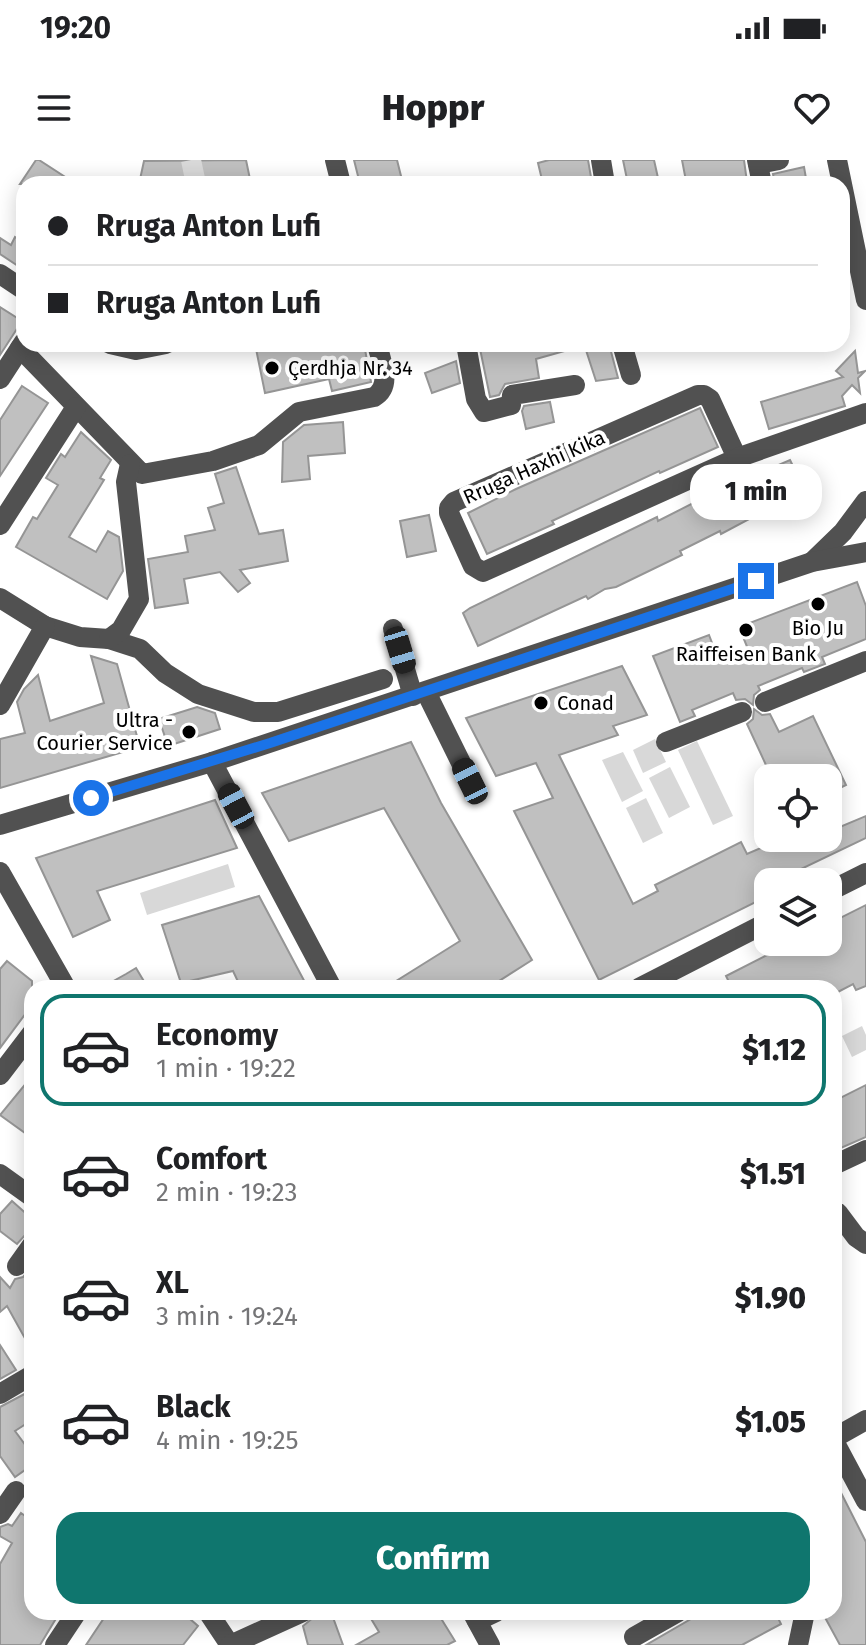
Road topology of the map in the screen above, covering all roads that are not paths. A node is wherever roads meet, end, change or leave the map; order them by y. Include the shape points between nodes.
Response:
1 (779, 160) edge
2 (759, 169) edge
3 (850, 246) edge
4 (866, 300) edge
5 (17, 352) edge
6 (28, 352) edge
7 (379, 352) edge
8 (467, 352) edge
9 (624, 352) edge
10 (631, 375) dead end
11 (0, 379) edge
12 (575, 385) dead end
13 (76, 407) junction
14 (866, 413) edge
15 (737, 458) junction
16 (130, 464) junction
17 (866, 501) edge
18 (0, 525) edge
19 (866, 552) edge
20 (812, 562) junction
21 (0, 598) edge
22 (45, 626) junction
23 (393, 629) dead end
24 (109, 639) junction
25 (866, 661) edge
26 (383, 679) dead end
27 (419, 694) junction
28 (765, 702) dead end
29 (0, 705) edge
30 (742, 712) dead end
31 (666, 742) dead end
32 (212, 762) junction
33 (470, 781) dead end
34 (0, 825) edge
35 (0, 872) edge
36 (866, 873) edge
37 (842, 885) edge
38 (754, 929) edge
39 (61, 980) edge
40 (328, 980) edge
41 (655, 980) edge
42 (24, 1044) edge
43 (0, 1075) edge
44 (866, 1150) edge
45 (842, 1161) edge
46 (0, 1174) edge
47 (24, 1191) edge
48 (842, 1218) edge
49 (866, 1244) edge
50 (24, 1256) edge
51 (17, 1266) dead end
52 (24, 1380) edge
53 (0, 1394) edge
54 (866, 1420) edge
55 (842, 1435) edge
56 (842, 1455) edge
57 (16, 1488) edge
58 (866, 1501) edge
59 (0, 1514) edge
60 (72, 1620) edge
61 (213, 1620) edge
62 (285, 1620) edge
63 (483, 1620) edge
64 (664, 1620) edge
65 (803, 1620) edge
66 (634, 1637) dead end
67 (796, 1643) edge
68 (55, 1645) edge
69 (230, 1645) edge
70 (490, 1645) edge

1 - 2 street
3 - 4 street
5 - 11 street
6 - 13 street
7 - 16 street via 386,384 374,397 299,412 259,445 213,461 142,474
8 - 12 street via 478,407 484,412 511,405 512,395
9 - 10 street
13 - 16 street
13 - 18 street
14 - 15 street, Rruga Haxhi Kika
15 - 15 street, Rruga Haxhi Kika via 710,399 698,395 454,502 449,513 473,566 483,572
16 - 24 street via 126,482 139,599 121,630
17 - 20 street
19 - 20 street
20 - 27 street
21 - 22 street
22 - 24 street
22 - 29 street
23 - 27 street
24 - 26 street via 140,649 198,694 254,712 278,712
25 - 28 street
27 - 32 street
27 - 33 street
30 - 31 street
32 - 34 street
32 - 40 street
35 - 39 street
36 - 37 street
38 - 41 street
42 - 43 street
44 - 45 street
46 - 47 street
48 - 49 street
50 - 51 street
52 - 53 street
54 - 55 street
56 - 58 street
57 - 59 street
60 - 68 street
61 - 69 street
62 - 69 street
63 - 70 street
64 - 66 street
65 - 67 street

